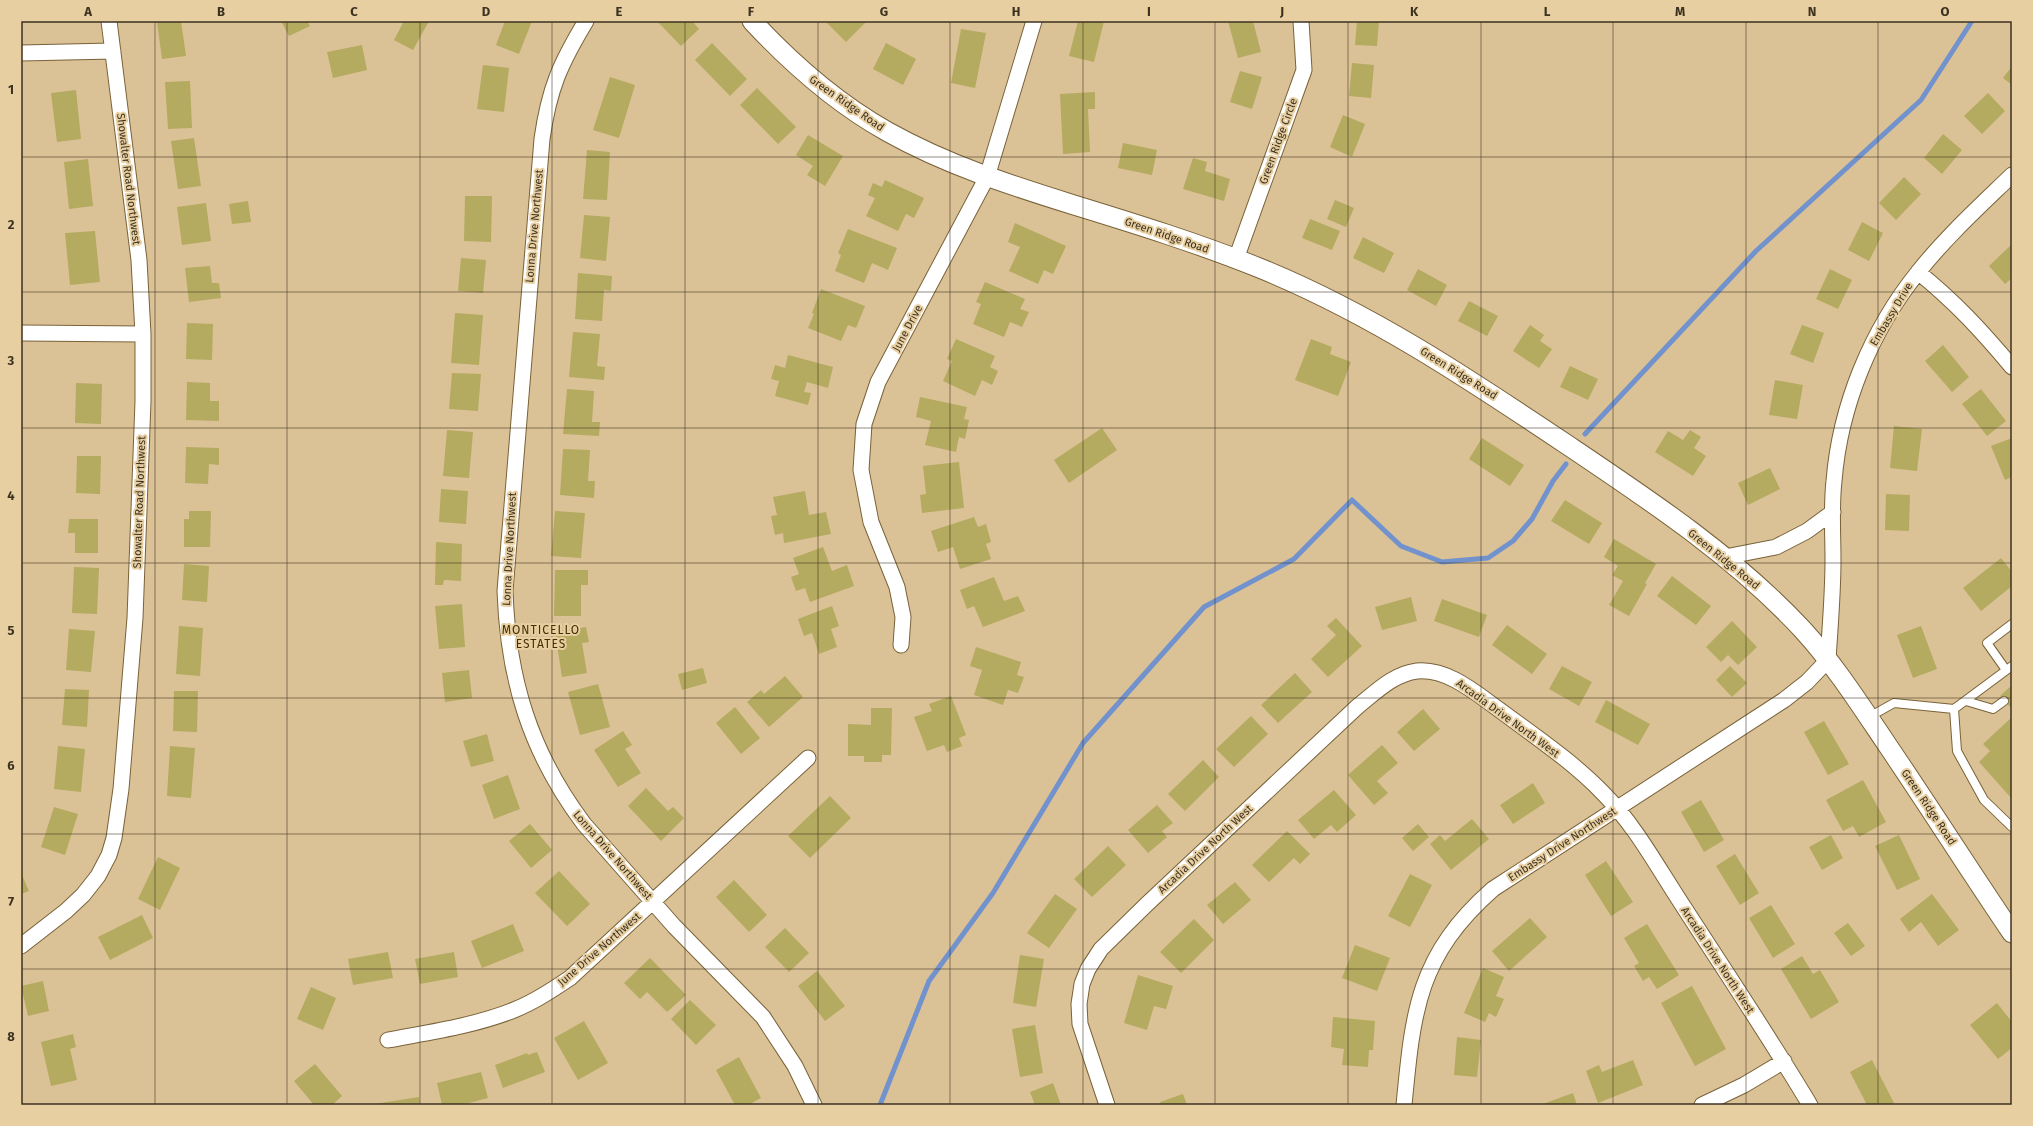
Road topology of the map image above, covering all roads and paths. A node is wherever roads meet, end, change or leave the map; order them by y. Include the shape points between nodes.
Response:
1 (109, 21) edge
2 (586, 21) edge
3 (752, 21) edge
4 (1034, 21) edge
5 (1301, 21) edge
6 (113, 51) junction
7 (21, 53) edge
8 (2012, 175) edge
9 (987, 177) junction
10 (1236, 259) junction
11 (1918, 272) junction
12 (21, 333) edge
13 (143, 334) junction
14 (2012, 367) edge
15 (1833, 512) junction
16 (1725, 557) junction
17 (2012, 624) edge
18 (901, 645) dead end
19 (1828, 660) junction
20 (2009, 668) edge
21 (1966, 701) junction
22 (2004, 701) dead end
23 (1954, 710) junction
24 (1869, 717) junction
25 (808, 758) dead end
26 (1617, 808) junction
27 (2012, 827) edge
28 (653, 902) junction
29 (2012, 933) edge
30 (21, 946) edge
31 (388, 1040) dead end
32 (1784, 1061) junction
33 (814, 1105) edge
34 (1107, 1105) edge
35 (1404, 1105) edge
36 (1702, 1105) edge
37 (1810, 1105) edge

1 - 6 street, Showalter Road Northwest
2 - 28 street, Lonna Drive Northwest via 565,56 546,108 505,591 506,630 522,706 551,775 584,824
3 - 9 street, Green Ridge Road via 819,86 857,113 940,159
4 - 9 street, June Drive
5 - 10 street, Green Ridge Circle via 1304,70
6 - 7 street
6 - 13 street, Showalter Road Northwest via 139,260
8 - 11 street, Embassy Drive via 1938,248
9 - 10 street, Green Ridge Road via 1172,235
9 - 18 street, June Drive via 878,382 864,424 861,470 871,522 897,587 903,617
10 - 16 street, Green Ridge Road via 1346,308 1408,341 1462,374 1629,486
11 - 14 street via 1978,326
11 - 15 street, Embassy Drive via 1873,341 1855,384 1836,466
12 - 13 street
13 - 30 street, Showalter Road Northwest via 135,618 121,789 114,838 98,876 83,895
15 - 16 street via 1807,532 1776,548
15 - 19 street, Embassy Drive
16 - 19 street, Green Ridge Road via 1769,595
17 - 20 lane via 1987,644
19 - 24 street, Green Ridge Road
19 - 26 street, Embassy Drive Northwest via 1807,682 1784,700
20 - 21 lane
21 - 22 lane via 1993,709
21 - 23 lane
23 - 24 lane via 1894,703
23 - 27 lane via 1957,751 1984,800
24 - 29 street, Green Ridge Road
25 - 28 street, June Drive Northwest
26 - 32 street, Arcadia Drive North West
26 - 34 street, Arcadia Drive North West via 1579,769 1452,678 1434,672 1418,671 1402,674 1391,680 1357,707 1101,949 1088,969 1082,984 1079,1004 1080,1024
26 - 35 street, Embassy Drive Northwest via 1493,889 1459,923 1441,947 1427,974 1418,1003 1410,1044
28 - 31 street, June Drive Northwest via 570,978 543,996 514,1010 477,1022
28 - 33 street, Lonna Drive Northwest via 763,1017 795,1066
32 - 36 street via 1744,1085
32 - 37 street, Arcadia Drive North West

